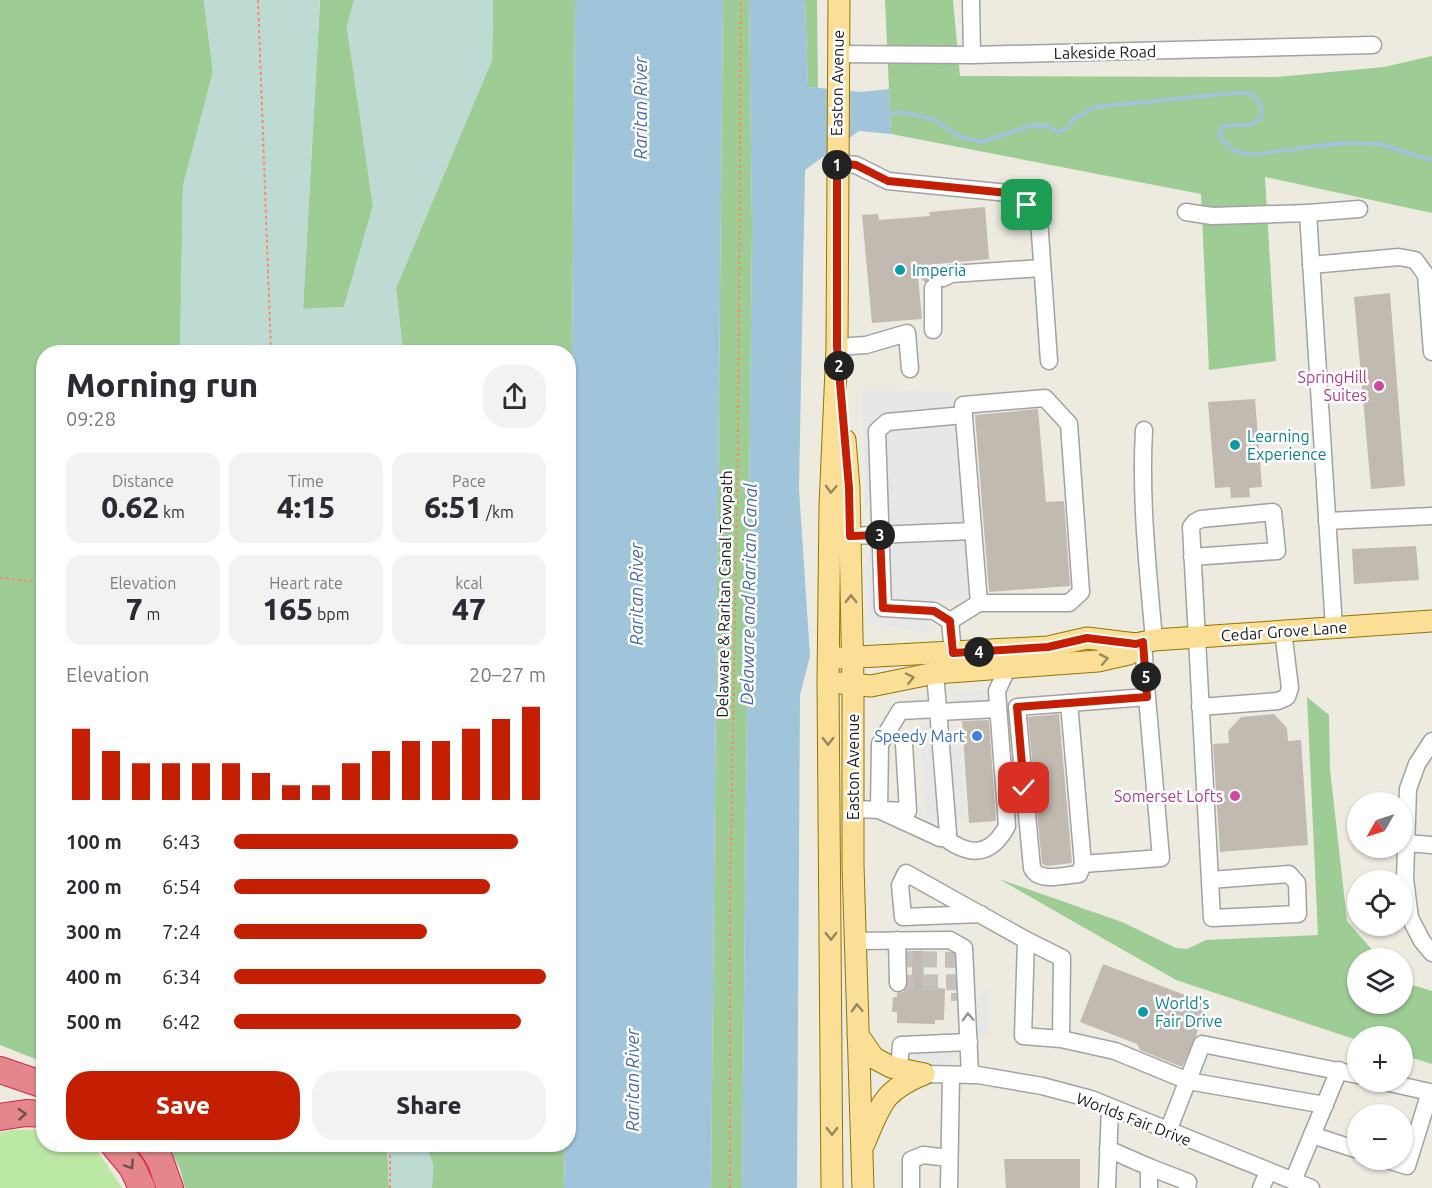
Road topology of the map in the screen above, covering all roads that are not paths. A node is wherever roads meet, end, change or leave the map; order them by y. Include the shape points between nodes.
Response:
1 (838, 0) edge
2 (971, 0) edge
3 (1373, 45) dead end
4 (838, 54) junction
5 (972, 55) junction
6 (837, 163) junction
7 (1359, 209) dead end
8 (1186, 212) dead end
9 (1308, 213) junction
10 (1311, 265) junction
11 (1042, 268) junction
12 (933, 330) dead end
13 (837, 347) junction
14 (1432, 352) edge
15 (1050, 361) dead end
16 (910, 369) dead end
17 (964, 415) junction
18 (1144, 430) dead end
19 (1432, 516) edge
20 (1327, 521) junction
21 (974, 531) junction
22 (880, 535) junction
23 (850, 536) junction
24 (1192, 557) junction
25 (979, 603) junction
26 (950, 621) junction
27 (1432, 621) edge
28 (1334, 628) junction
29 (1284, 631) junction
30 (1197, 637) junction
31 (1144, 642) junction
32 (953, 653) junction
33 (829, 658) junction
34 (852, 658) junction
35 (1008, 667) junction
36 (935, 673) junction
37 (828, 683) junction
38 (853, 683) junction
39 (1147, 697) junction
40 (1070, 703) junction
41 (1200, 707) junction
42 (998, 709) junction
43 (938, 710) junction
44 (1432, 741) edge
45 (853, 744) junction
46 (895, 744) junction
47 (1408, 792) edge
48 (853, 809) junction
49 (888, 810) junction
50 (945, 838) junction
51 (1413, 844) edge
52 (1432, 845) edge
53 (1406, 858) edge
54 (1083, 864) junction
55 (1210, 880) junction
56 (981, 914) junction
57 (897, 940) junction
58 (1026, 940) junction
59 (855, 941) junction
60 (1432, 953) edge
61 (898, 982) dead end
62 (858, 1035) junction
63 (1061, 1039) junction
64 (969, 1042) junction
65 (898, 1069) junction
66 (0, 1070) edge
67 (1339, 1070) junction
68 (1347, 1072) edge
69 (924, 1074) junction
70 (951, 1075) junction
71 (970, 1075) junction
72 (1188, 1081) junction
73 (36, 1083) edge
74 (0, 1085) edge
75 (36, 1086) edge
76 (1413, 1088) edge
77 (1325, 1105) junction
78 (1110, 1107) junction
79 (36, 1114) edge
80 (0, 1117) edge
81 (1168, 1131) junction
82 (1312, 1135) junction
83 (1347, 1146) edge
84 (1413, 1147) edge
85 (1108, 1149) junction
86 (861, 1150) junction
87 (120, 1152) edge
88 (155, 1152) edge
89 (949, 1158) junction
90 (1149, 1167) junction
91 (1268, 1172) junction
92 (1293, 1181) junction
93 (142, 1188) edge
94 (170, 1188) edge
95 (832, 1188) edge
96 (863, 1188) edge
97 (911, 1188) edge
98 (949, 1188) edge
99 (1107, 1188) edge
100 (1149, 1188) edge
101 (1187, 1188) edge
102 (1261, 1188) edge
103 (1311, 1188) edge

1 - 4 main road, Easton Avenue
2 - 5 street
3 - 5 street, Lakeside Road
4 - 5 street, Lakeside Road
4 - 6 main road, Easton Avenue
6 - 11 street via 856,165 888,181 1008,193 1027,205 1039,219
6 - 13 main road, Easton Avenue
7 - 9 street
8 - 9 street via 1212,216
9 - 10 street
10 - 14 street via 1399,257 1415,260 1426,275
10 - 20 street
11 - 12 street via 951,274 938,283
11 - 15 street
13 - 16 street via 866,345 907,333
13 - 23 main road, Easton Avenue
13 -> 33 main road, Easton Avenue
17 - 21 street
17 - 22 street via 887,422 877,431
17 - 25 street via 963,405 1045,398 1069,424 1081,592 1069,603
18 - 31 street
19 - 20 street
20 - 28 street
21 - 22 street
21 - 25 street
22 - 23 street
22 - 26 street via 883,608 934,611
34 -> 23 main road, Easton Avenue
24 - 24 street via 1277,551 1273,512 1198,520 1191,527
24 - 30 street
25 - 26 street
26 - 32 street
27 - 28 main road, Cedar Grove Lane
28 - 29 main road, Cedar Grove Lane
29 - 30 main road, Cedar Grove Lane
29 - 41 street via 1290,688 1287,697
30 - 31 main road, Cedar Grove Lane
30 - 41 street
31 - 32 main road, Cedar Grove Lane via 1087,638 1048,647
35 -> 31 main road, Cedar Grove Lane via 1098,661 1129,654
31 - 39 street
32 - 34 main road, Cedar Grove Lane
33 - 34 main road, Cedar Grove Lane
33 - 37 main road, Easton Avenue
34 - 38 main road, Easton Avenue
35 - 36 main road, Cedar Grove Lane
35 - 42 street via 997,691
38 -> 36 main road, Cedar Grove Lane via 871,686
36 - 43 street
37 - 38 main road, Cedar Grove Lane
37 -> 95 main road, Easton Avenue
38 - 45 main road, Easton Avenue
39 - 40 street
39 - 54 street via 1161,858
40 - 54 street
40 - 54 street via 1017,707 1032,868 1041,877 1069,875 1079,874
41 - 55 street
42 - 43 street
42 - 50 street via 1007,826 1002,836 978,851 958,848
43 - 46 street via 900,711
43 - 50 street via 948,833
44 - 47 street via 1417,764
45 - 46 street
45 - 48 main road, Easton Avenue
46 - 49 street
46 - 49 street via 908,811
48 - 49 street
48 - 59 main road, Easton Avenue
49 - 50 street
51 - 52 street
53 - 60 street via 1410,918
55 - 55 street via 1212,918 1298,914 1297,882 1289,874
56 - 56 street via 906,873 900,885 903,917
56 - 58 street
57 - 59 street
57 - 61 street
64 -> 57 street via 964,948 950,940
58 - 63 street via 1062,958
58 - 63 street via 1023,1036
62 -> 59 main road, Easton Avenue
62 - 65 main road via 874,1058
62 - 86 main road, Easton Avenue
63 - 72 street via 1115,1051
64 - 65 street via 902,1045
64 - 71 street
65 - 69 main road
66 - 73 highway
67 - 68 street
67 - 72 street via 1202,1044
67 - 77 street
69 - 70 street, Worlds Fair Drive
69 - 86 main road via 888,1095
70 - 71 street, Worlds Fair Drive
70 - 89 street
71 - 78 street, Worlds Fair Drive via 1042,1086
72 - 77 street
72 - 81 street
74 - 75 highway
76 - 84 street via 1430,1092
77 - 82 street
78 - 81 street, Worlds Fair Drive
78 - 85 street
80 -> 79 highway
81 - 91 street, Worlds Fair Drive
82 - 83 street
82 - 92 street
85 - 90 street
85 - 99 street
86 - 96 main road, Easton Avenue
87 -> 93 highway
88 - 94 highway
89 - 97 street via 923,1155 911,1160
89 - 98 street
90 - 100 street
90 - 101 street via 1188,1182
91 - 92 street, Worlds Fair Drive
91 - 102 street
92 - 103 street, Worlds Fair Drive

